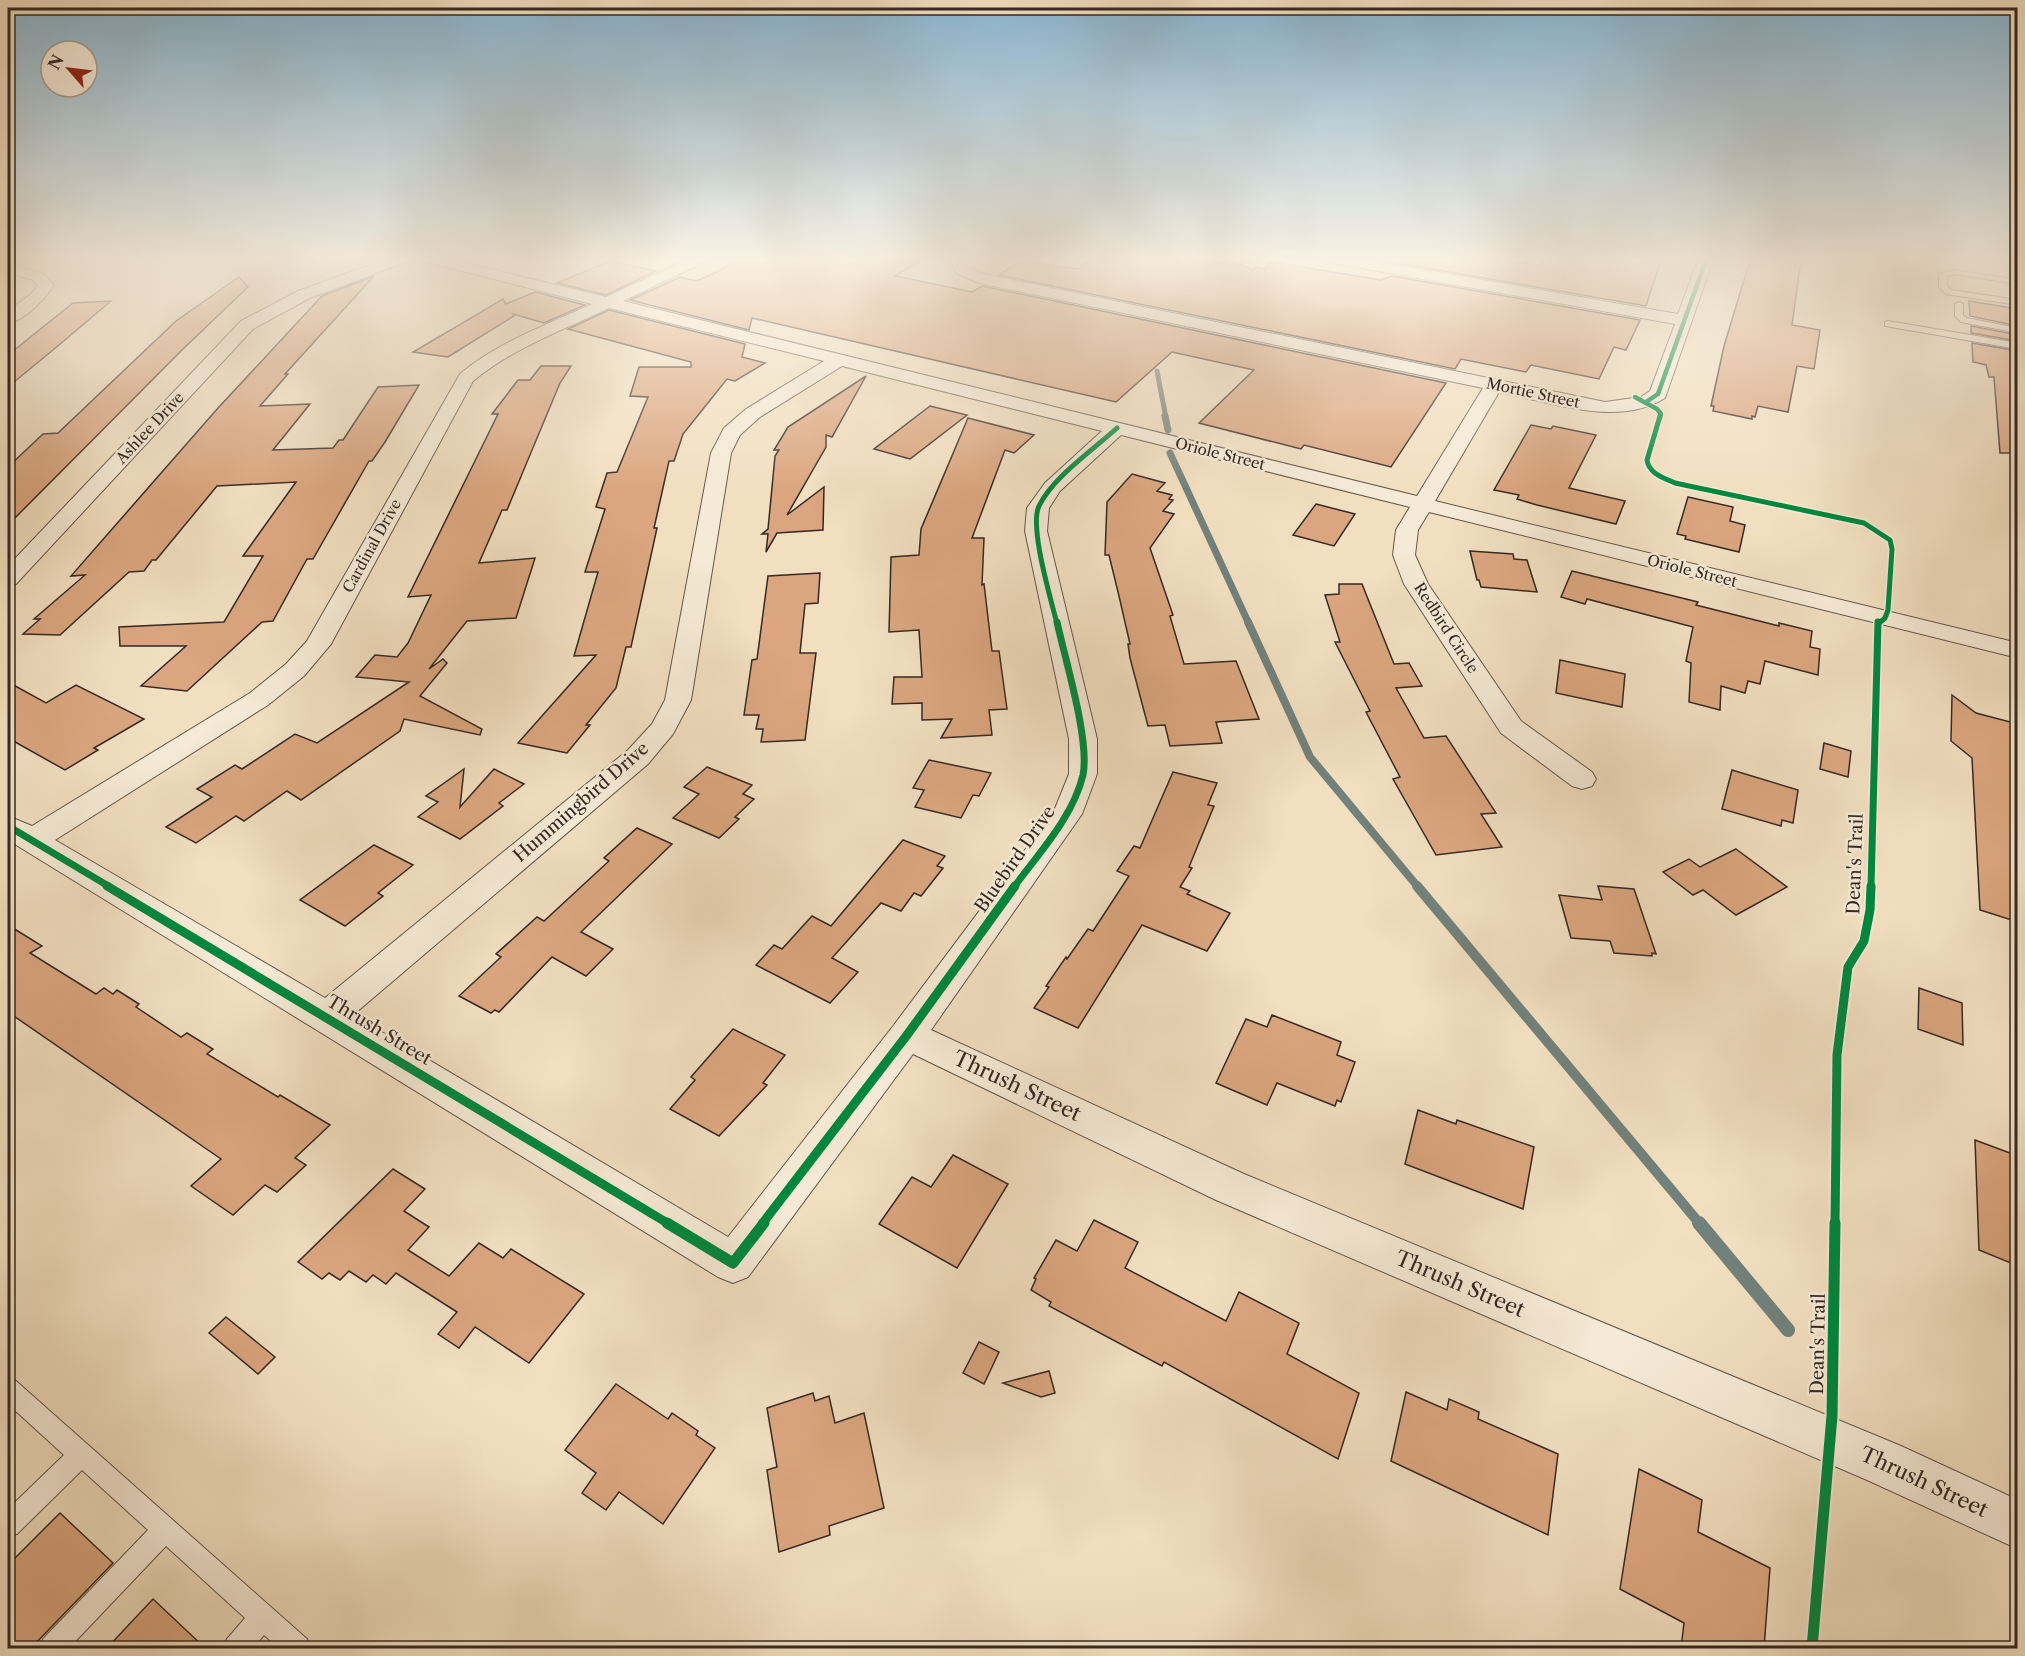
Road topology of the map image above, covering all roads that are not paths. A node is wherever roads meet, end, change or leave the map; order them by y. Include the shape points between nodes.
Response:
1 (238, 334) edge
2 (540, 334) edge
3 (739, 334) edge
4 (1250, 334) edge
5 (1678, 334) edge
6 (1949, 334) edge
7 (2018, 346) edge
8 (840, 359) junction
9 (1494, 385) junction
10 (1117, 428) junction
11 (1423, 504) junction
12 (8, 579) edge
13 (2018, 651) edge
14 (1582, 779) dead end
15 (20, 833) edge
16 (327, 1017) junction
17 (907, 1035) junction
18 (733, 1263) joint
19 (8, 1389) edge
20 (81, 1455) junction
21 (8, 1525) edge
22 (2018, 1525) edge
23 (165, 1529) junction
24 (263, 1617) junction
25 (52, 1648) edge
26 (236, 1648) edge
27 (298, 1648) edge

1 - 12 street, Ashlee Drive
2 - 15 street, Cardinal Drive via 484,363 466,378 318,644 295,670 259,699
3 - 8 street, Oriole Street
4 - 9 street, Mortie Street
5 - 9 street, Mortie Street via 1658,394 1646,402 1605,408
6 - 7 lane
8 - 10 street, Oriole Street
8 - 16 street, Hummingbird Drive via 753,413 732,432 721,453 678,700 663,728 638,757
9 - 11 street, Redbird Circle
10 - 11 street, Oriole Street
10 - 17 street, Bluebird Drive via 1052,487 1038,508 1036,531 1083,738 1083,774 1067,814
11 - 13 street, Oriole Street
11 - 14 street, Redbird Circle via 1407,530 1404,555 1416,584 1511,727
15 - 16 street, Thrush Street
16 - 18 street, Thrush Street
17 - 18 street, Bluebird Drive
17 - 22 street, Thrush Street via 1230,1187 1884,1463
19 - 20 lane
20 - 21 lane
20 - 23 lane
23 - 24 lane
23 - 25 lane
24 - 26 lane
24 - 27 lane

